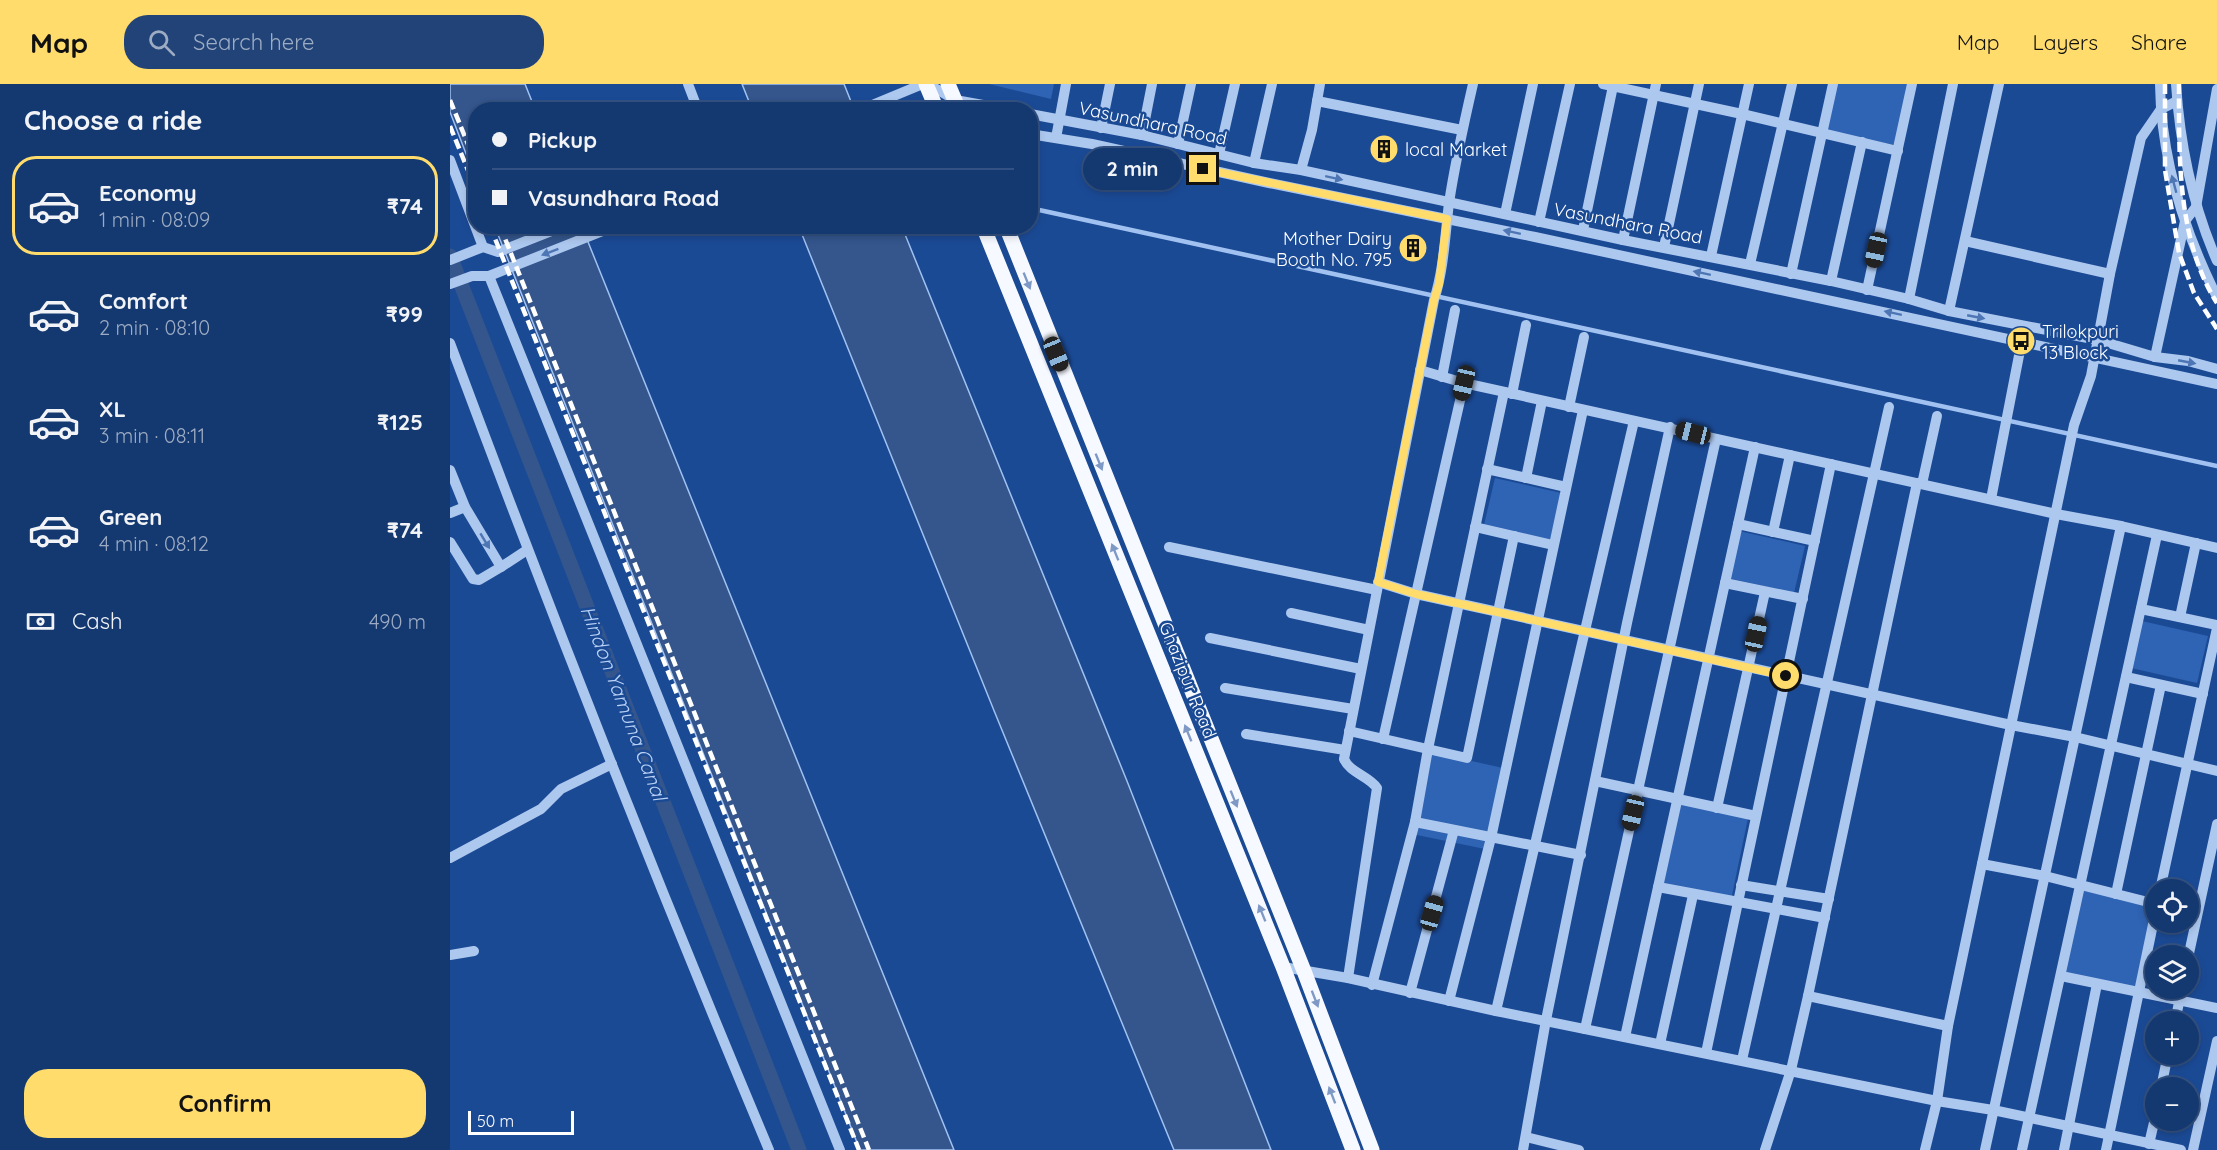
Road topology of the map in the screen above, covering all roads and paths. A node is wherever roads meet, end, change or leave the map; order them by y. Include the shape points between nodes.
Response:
1 (688, 84) edge
2 (926, 84) edge
3 (948, 84) edge
4 (1066, 84) edge
5 (1110, 84) edge
6 (1152, 84) edge
7 (1191, 84) edge
8 (1234, 84) edge
9 (1272, 84) edge
10 (1320, 84) edge
11 (1473, 84) edge
12 (1533, 84) edge
13 (1570, 84) edge
14 (1656, 84) edge
15 (1699, 84) edge
16 (1749, 84) edge
17 (1792, 84) edge
18 (1833, 84) edge
19 (1912, 84) edge
20 (1953, 84) edge
21 (1999, 84) edge
22 (2160, 84) edge
23 (2176, 84) edge
24 (1608, 85) edge
25 (2217, 89) edge
26 (1654, 96) junction
27 (1317, 101) junction
28 (2177, 101) junction
29 (695, 102) edge
30 (880, 102) edge
31 (932, 102) edge
32 (953, 102) edge
33 (956, 102) edge
34 (1694, 105) junction
35 (2161, 109) junction
36 (1742, 114) junction
37 (1038, 116) edge
38 (1059, 120) junction
39 (1783, 125) junction
40 (1101, 128) junction
41 (1462, 130) junction
42 (1822, 133) junction
43 (1038, 135) edge
44 (1142, 135) junction
45 (1056, 138) junction
46 (1862, 142) junction
47 (1178, 144) junction
48 (1898, 151) junction
49 (1219, 154) junction
50 (450, 160) edge
51 (1254, 163) junction
52 (1300, 170) junction
53 (1449, 202) junction
54 (468, 207) edge
55 (2196, 207) junction
56 (1504, 214) junction
57 (1447, 219) junction
58 (2185, 221) junction
59 (1539, 222) junction
60 (1583, 230) junction
61 (478, 234) edge
62 (544, 234) edge
63 (597, 234) edge
64 (986, 234) edge
65 (1009, 234) edge
66 (1623, 240) junction
67 (1965, 241) junction
68 (483, 247) junction
69 (1664, 247) junction
70 (1711, 256) junction
71 (450, 260) edge
72 (2217, 261) edge
73 (1750, 264) junction
74 (1791, 274) junction
75 (2110, 274) junction
76 (489, 276) junction
77 (1831, 281) junction
78 (450, 284) edge
79 (1867, 291) junction
80 (2217, 297) edge
81 (1909, 299) junction
82 (1455, 310) dead end
83 (1949, 311) junction
84 (1526, 325) dead end
85 (2025, 326) junction
86 (1584, 337) dead end
87 (2098, 340) junction
88 (2022, 341) junction
89 (450, 343) edge
90 (2155, 357) junction
91 (2094, 359) junction
92 (2217, 369) edge
93 (1420, 370) junction
94 (1442, 377) junction
95 (1464, 383) junction
96 (2217, 384) edge
97 (1508, 393) junction
98 (1542, 400) junction
99 (1569, 407) junction
100 (1889, 407) dead end
101 (1583, 410) junction
102 (1937, 417) dead end
103 (1634, 421) junction
104 (1670, 428) junction
105 (1716, 439) junction
106 (1755, 447) junction
107 (1790, 455) junction
108 (1831, 464) junction
109 (1487, 469) junction
110 (450, 470) edge
111 (1874, 473) junction
112 (1526, 478) junction
113 (1920, 484) junction
114 (1566, 487) junction
115 (1991, 499) junction
116 (465, 507) junction
117 (450, 513) edge
118 (2056, 514) junction
119 (1738, 524) junction
120 (2121, 526) junction
121 (1475, 527) junction
122 (1773, 532) junction
123 (2157, 535) junction
124 (1514, 536) junction
125 (1815, 541) junction
126 (450, 542) edge
127 (2196, 543) junction
128 (1553, 545) junction
129 (1169, 547) dead end
130 (2217, 548) edge
131 (527, 550) junction
132 (501, 567) junction
133 (1725, 583) junction
134 (1378, 586) junction
135 (1765, 592) junction
136 (1416, 594) junction
137 (1803, 599) junction
138 (1459, 604) junction
139 (2141, 609) junction
140 (1291, 613) dead end
141 (1498, 613) junction
142 (2180, 617) junction
143 (1537, 621) junction
144 (2217, 627) edge
145 (1369, 630) junction
146 (1584, 632) junction
147 (1210, 638) dead end
148 (1623, 641) junction
149 (1669, 651) junction
150 (1708, 659) junction
151 (1748, 668) junction
152 (1361, 669) junction
153 (1786, 676) junction
154 (2126, 677) junction
155 (1827, 684) junction
156 (2161, 685) junction
157 (1225, 688) dead end
158 (2203, 694) junction
159 (1872, 695) junction
160 (1353, 709) junction
161 (2012, 725) junction
162 (1349, 731) junction
163 (1246, 734) dead end
164 (2075, 737) junction
165 (1383, 739) junction
166 (2110, 747) junction
167 (1428, 749) junction
168 (1345, 750) junction
169 (2146, 755) junction
170 (2187, 764) junction
171 (612, 765) junction
172 (2217, 771) edge
173 (1595, 782) junction
174 (1638, 790) junction
175 (1677, 798) junction
176 (1718, 808) junction
177 (1756, 816) junction
178 (1415, 822) junction
179 (2217, 824) edge
180 (1454, 830) junction
181 (1491, 837) junction
182 (1536, 847) junction
183 (1581, 855) junction
184 (450, 858) edge
185 (1982, 864) junction
186 (2045, 876) junction
187 (2162, 879) edge
188 (1741, 885) junction
189 (2080, 886) junction
190 (1658, 887) junction
191 (1780, 891) junction
192 (2116, 894) junction
193 (1693, 895) junction
194 (1829, 899) junction
195 (2145, 901) edge
196 (1738, 903) junction
197 (1776, 909) junction
198 (1825, 918) junction
199 (2151, 933) edge
200 (2191, 945) edge
201 (474, 951) dead end
202 (450, 955) edge
203 (1283, 967) junction
204 (1304, 971) junction
205 (2061, 976) junction
206 (1348, 978) junction
207 (2097, 984) junction
208 (1372, 985) junction
209 (2137, 992) junction
210 (1410, 993) junction
211 (1808, 996) junction
212 (1449, 1001) junction
213 (2179, 1001) junction
214 (2217, 1008) edge
215 (1496, 1011) junction
216 (2177, 1011) edge
217 (1546, 1020) junction
218 (1948, 1026) junction
219 (1585, 1029) junction
220 (1624, 1037) junction
221 (2217, 1041) edge
222 (1660, 1044) junction
223 (1706, 1053) junction
224 (1742, 1060) junction
225 (1791, 1070) junction
226 (1937, 1101) junction
227 (1994, 1110) junction
228 (2028, 1119) junction
229 (2069, 1128) junction
230 (2152, 1131) edge
231 (2109, 1136) junction
232 (1526, 1137) junction
233 (2149, 1144) junction
234 (1552, 1147) edge
235 (769, 1150) edge
236 (840, 1150) edge
237 (1353, 1150) edge
238 (1372, 1150) edge
239 (1523, 1150) edge
240 (1579, 1150) edge
241 (1765, 1150) edge
242 (1925, 1150) edge
243 (1985, 1150) edge
244 (2022, 1150) edge
245 (2064, 1150) edge
246 (2106, 1150) edge
247 (2181, 1150) edge
248 (2193, 1150) edge

1 - 29 street
2 - 30 street
2 - 31 main road
2 - 32 street
3 - 33 main road
4 - 38 street
5 - 40 street
6 - 44 street
7 - 47 street
8 - 49 street
9 - 51 street
10 - 27 street
11 - 41 street
12 - 56 street
13 - 59 street
14 - 26 street
15 - 34 street
16 - 36 street
17 - 39 street
18 - 42 street
19 - 48 street
20 - 81 street
21 - 67 street
22 - 35 street
23 - 28 street
24 - 26 street
24 - 60 street
25 - 55 street
26 - 34 street
26 - 66 street
27 - 41 street
27 - 52 street
28 - 35 street
28 - 55 street
34 - 36 street
34 - 69 street
58 -> 35 street via 2168,156
35 - 75 street via 2141,138
36 - 39 street
36 - 70 street
37 - 38 street, Vasundhara Road
38 - 40 street, Vasundhara Road
38 - 45 street
39 - 42 street
39 - 73 street
40 - 44 street, Vasundhara Road
41 - 53 street
42 - 46 street
42 - 74 street
43 - 45 street, Vasundhara Road
44 - 47 street, Vasundhara Road
45 - 57 street, Vasundhara Road
46 - 48 street
46 - 77 street
47 - 49 street, Vasundhara Road
48 - 79 street
49 - 51 street, Vasundhara Road
50 - 54 street
51 - 52 street, Vasundhara Road
52 -> 53 street, Vasundhara Road
53 - 56 street, Vasundhara Road
53 - 57 street
55 - 58 street
55 - 72 street
56 - 59 street, Vasundhara Road
88 -> 57 street, Vasundhara Road
57 - 93 street via 1439,284
58 - 80 street
58 - 90 street
59 - 60 street, Vasundhara Road
60 - 66 street, Vasundhara Road
61 - 68 street
62 - 68 street via 498,252
63 -> 76 street
203 -> 64 main road, Ghazipur Road
65 -> 204 main road, Ghazipur Road
66 - 69 street, Vasundhara Road
67 - 75 street
67 - 83 street
68 - 71 street
69 - 70 street, Vasundhara Road
70 - 73 street, Vasundhara Road
73 - 74 street, Vasundhara Road
74 - 77 street, Vasundhara Road
75 - 87 street
76 - 78 street via 472,276
76 - 236 street
77 - 79 street, Vasundhara Road
79 - 81 street, Vasundhara Road
81 - 83 street, Vasundhara Road
82 - 94 street
83 -> 85 street, Vasundhara Road
84 - 97 street
85 - 87 street, Vasundhara Road
85 - 88 street
86 - 99 street
87 - 90 street, Vasundhara Road
87 - 91 street
88 - 91 street, Vasundhara Road
88 - 115 street
89 - 131 street
90 -> 92 street, Vasundhara Road
91 - 96 street, Vasundhara Road
91 - 118 street via 2074,425
93 - 94 street
93 - 134 street
94 - 95 street
95 - 97 street
95 - 136 street
97 - 98 street
97 - 109 street
98 - 99 street
98 - 112 street
99 - 101 street
100 - 111 street
101 - 103 street
101 - 114 street
102 - 113 street
103 - 104 street
103 - 146 street
104 - 105 street
104 - 148 street
105 - 106 street
105 - 149 street
106 - 107 street
106 - 119 street
107 - 108 street
107 - 122 street
108 - 111 street
108 - 125 street
109 - 112 street
109 - 121 street
110 - 116 street
111 - 113 street
111 - 155 street
112 - 114 street
113 - 115 street
113 - 159 street
114 - 128 street
115 - 118 street
116 - 117 street
116 -> 132 street
118 - 120 street
118 - 161 street
119 - 122 street
119 - 133 street
120 - 123 street
120 - 164 street
121 - 124 street
121 - 138 street
122 - 125 street
123 - 127 street
123 - 139 street
124 - 128 street
124 - 141 street
125 - 137 street
126 - 132 street via 474,579
127 - 130 street
127 - 142 street
128 - 143 street
129 - 134 street
131 - 132 street
131 - 171 street
133 - 135 street
133 - 150 street
134 - 136 street
134 - 145 street
135 - 137 street
135 - 151 street
136 - 138 street
136 - 165 street
137 - 153 street
138 - 141 street
138 - 167 street
139 - 142 street
139 - 154 street
140 - 145 street
141 - 143 street
141 - 167 street via 1467,758
142 - 144 street
143 - 146 street
143 - 181 street
144 - 158 street
145 - 152 street
146 - 148 street
146 - 182 street
147 - 152 street
148 - 149 street
148 - 173 street
149 - 150 street
149 - 174 street
150 - 151 street
150 - 175 street
151 - 153 street
151 - 176 street
152 - 160 street
153 - 155 street
153 - 177 street
154 - 156 street
154 - 166 street
155 - 159 street
155 - 191 street
156 - 158 street
156 - 169 street
157 - 160 street
158 - 170 street
159 - 161 street
159 - 194 street
160 - 162 street
161 - 164 street
161 - 185 street
162 - 165 street
162 - 168 street
163 - 168 street
164 - 166 street
164 - 186 street
165 - 167 street
166 - 169 street
166 - 189 street
167 - 178 street
168 - 206 street via 1347,765 1377,788
169 - 170 street
169 - 192 street
170 - 172 street
170 - 187 street
171 - 184 street via 561,789 541,809
171 - 235 street
173 - 174 street
173 - 183 street
174 - 175 street
174 - 219 street
175 - 176 street
175 - 190 street
176 - 177 street
177 - 188 street
178 - 180 street
178 - 208 street
179 - 200 street
180 - 181 street
180 - 210 street
181 - 182 street
181 - 212 street
182 - 183 street
182 - 215 street
183 - 217 street
185 - 186 street
185 - 218 street
186 - 189 street
186 - 227 street
188 - 191 street
188 - 196 street
189 - 192 street
189 - 205 street
190 - 193 street
190 - 220 street
191 - 194 street
191 - 197 street
192 - 195 street
193 - 196 street
193 - 222 street
194 - 198 street
196 - 197 street
196 - 223 street
197 - 198 street
197 - 224 street
198 - 211 street
199 - 209 street
201 - 202 street
203 - 204 street
237 -> 203 main road, Ghazipur Road
204 - 206 street
204 -> 238 main road, Ghazipur Road
205 - 207 street
205 - 228 street
206 - 208 street
207 - 209 street
207 - 229 street
208 - 210 street
209 - 213 street
209 - 231 street
210 - 212 street
211 - 218 street
211 - 225 street
212 - 215 street
213 - 214 street
213 - 216 street
215 - 217 street
217 - 219 street
217 - 232 street
218 - 226 street
219 - 220 street
220 - 222 street
221 - 248 street
222 - 223 street
223 - 224 street
224 - 225 street
225 - 226 street
225 - 241 street
226 - 227 street
226 - 242 street
227 - 228 street
227 - 243 street
228 - 229 street
228 - 244 street
229 - 231 street
229 - 245 street
230 - 233 street
231 - 233 street
231 - 246 street
232 - 234 street
232 - 239 street
233 - 247 street
234 - 240 street

